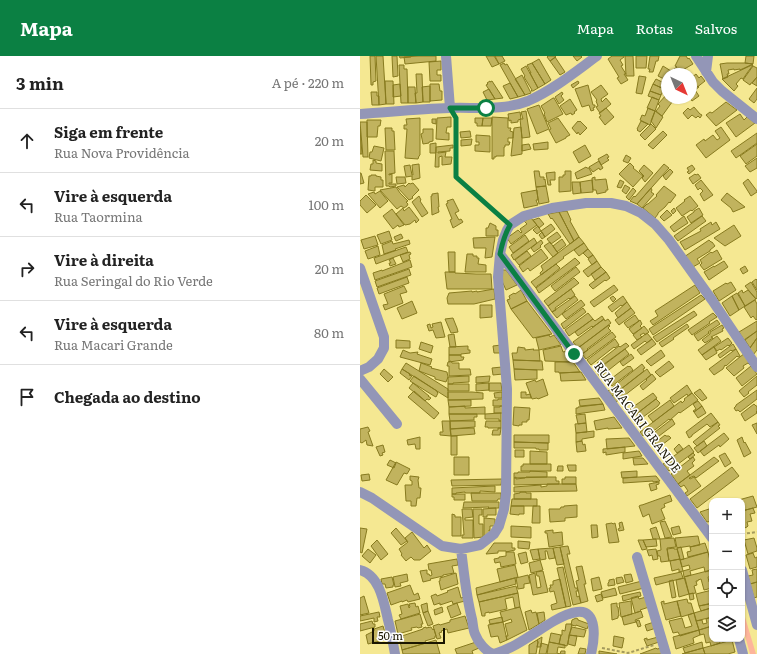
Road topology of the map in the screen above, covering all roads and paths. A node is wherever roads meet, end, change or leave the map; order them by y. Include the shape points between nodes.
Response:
1 (446, 56) edge
2 (597, 56) edge
3 (696, 56) edge
4 (708, 56) edge
5 (706, 72) junction
6 (450, 108) junction
7 (360, 114) edge
8 (757, 119) edge
9 (510, 225) junction
10 (500, 254) junction
11 (360, 268) edge
12 (757, 367) edge
13 (360, 371) edge
14 (360, 379) edge
15 (397, 424) dead end
16 (360, 492) edge
17 (757, 532) edge
18 (709, 534) edge
19 (745, 534) edge
20 (461, 549) junction
21 (637, 557) dead end
22 (360, 570) edge
23 (745, 581) edge
24 (757, 625) edge
25 (663, 642) junction
26 (740, 642) edge
27 (592, 650) edge
28 (395, 654) edge
29 (494, 654) edge
30 (666, 654) edge
31 (743, 654) edge

1 - 6 street
2 - 6 street via 559,84 523,103 498,108
3 - 5 street
4 - 5 street
5 - 8 street via 722,91
6 - 7 street
6 - 9 path via 456,118 456,177
9 - 10 street
9 - 12 street via 524,216 552,208 586,203 611,203 641,213 669,240
10 - 18 street, RUA MACARI GRANDE
10 - 20 street via 498,277 507,389 506,494 499,526 494,534 480,545
11 - 13 street via 384,337 384,348 378,359 370,367
14 - 15 street
16 - 20 street via 442,546
17 - 19 path
20 - 29 street via 475,634 486,649
21 - 25 street
22 - 28 street via 372,578 379,587
23 - 24 street
25 - 27 path via 628,653
25 - 30 street
26 - 31 street
27 - 29 street via 592,619 588,614 577,612 564,616 510,648

